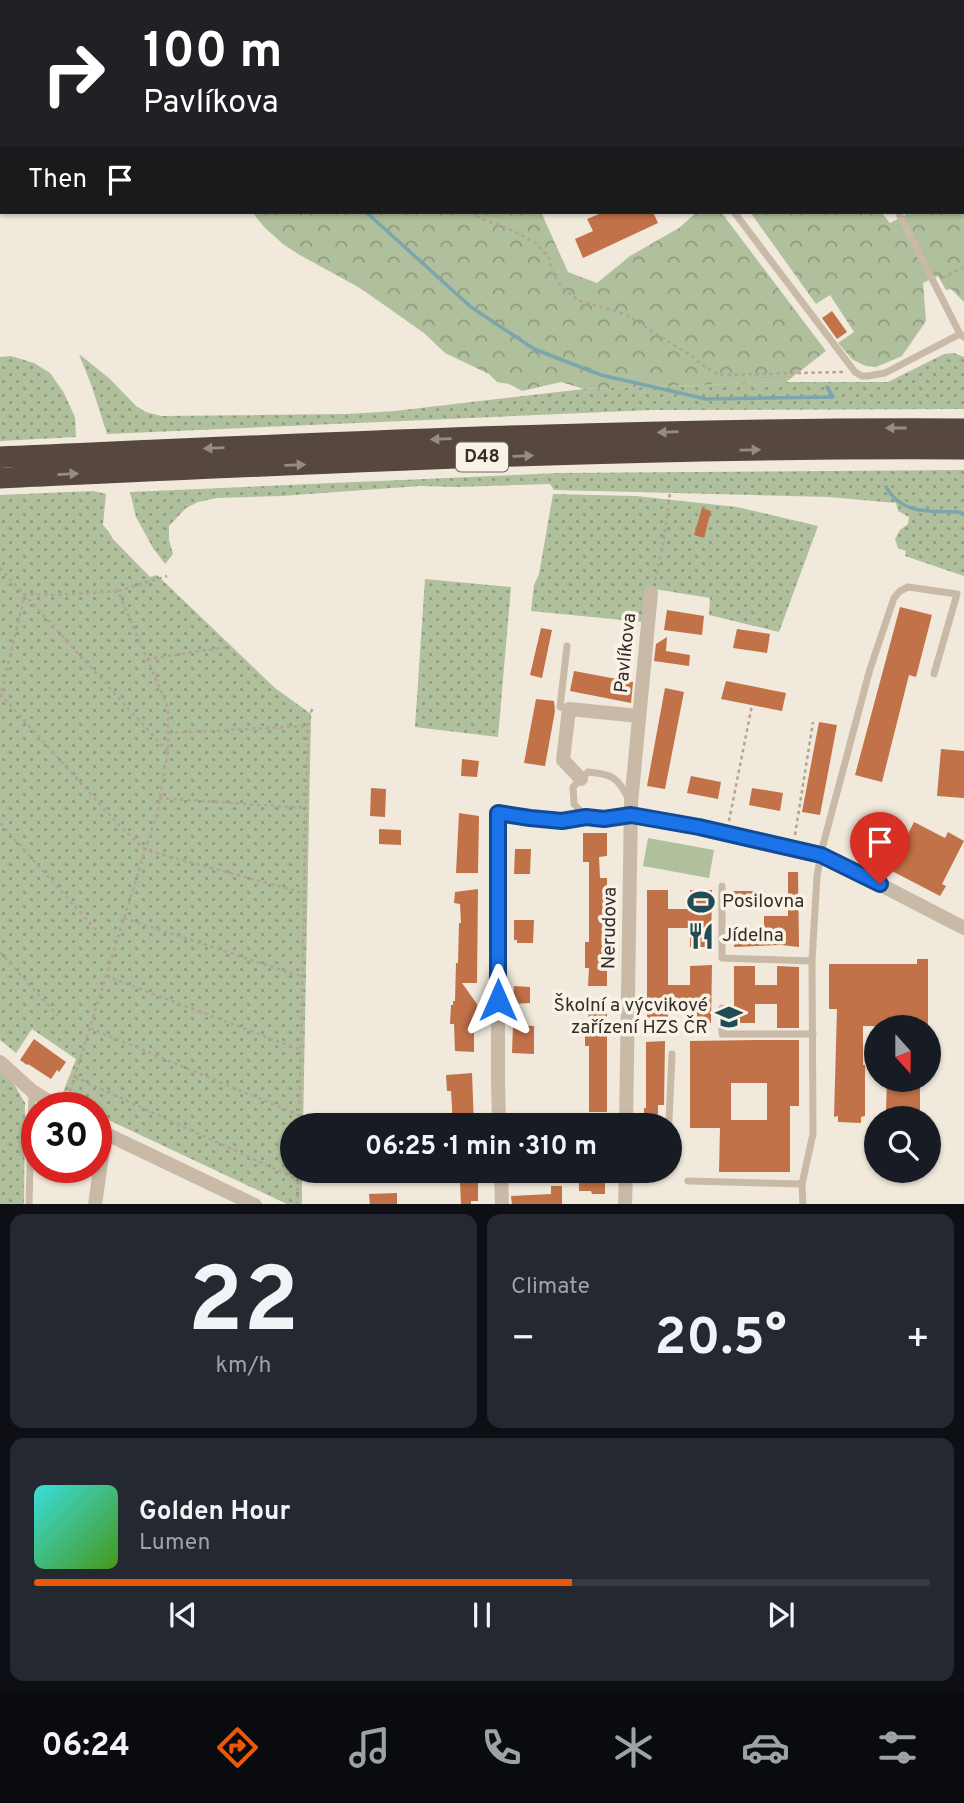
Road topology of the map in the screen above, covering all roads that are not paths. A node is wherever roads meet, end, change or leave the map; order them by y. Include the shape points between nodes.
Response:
1 (736, 214) edge
2 (899, 214) edge
3 (962, 335) edge
4 (964, 429) edge
5 (964, 449) edge
6 (0, 457) edge
7 (0, 478) edge
8 (651, 593) road end
9 (567, 646) dead end
10 (934, 674) dead end
11 (569, 709) junction
12 (639, 716) junction
13 (581, 779) junction
14 (631, 809) junction
15 (586, 817) junction
16 (822, 850) junction
17 (722, 886) dead end
18 (964, 928) edge
19 (812, 961) junction
20 (722, 1009) dead end
21 (813, 1034) junction
22 (672, 1054) dead end
23 (0, 1062) edge
24 (32, 1091) joint
25 (499, 1113) edge
26 (626, 1113) edge
27 (669, 1113) edge
28 (112, 1136) edge
29 (688, 1181) dead end
30 (97, 1183) edge
31 (501, 1183) edge
32 (626, 1183) edge
33 (802, 1184) junction
34 (29, 1204) edge
35 (95, 1204) edge
36 (253, 1204) edge
37 (502, 1204) edge
38 (625, 1204) edge
39 (803, 1204) edge

1 - 3 lane via 862,376 885,373
2 - 3 lane
4 -> 6 highway, D48 via 604,433
7 -> 5 highway, D48 via 621,452
8 - 12 street, Pavlíkova
9 - 11 lane via 560,707
10 - 16 lane via 957,594 908,587 894,598 874,657
11 - 12 street, Pavlíkova
11 - 13 street via 563,760
12 - 14 street, Pavlíkova
13 - 14 lane via 588,772 606,774 621,784
13 - 15 lane via 573,787 574,804
14 - 15 street via 604,819
14 - 16 street
14 - 26 street, Nerudova
15 - 25 street via 562,821 498,813
16 - 18 street
16 - 19 lane
17 - 19 lane via 722,958
19 - 21 lane
20 - 21 lane via 722,1034
21 - 33 lane via 814,1134
22 - 27 lane
23 - 24 street
24 - 34 lane
28 - 36 street
29 - 33 lane
30 - 35 street
31 - 37 street
32 - 38 street
33 - 39 lane

